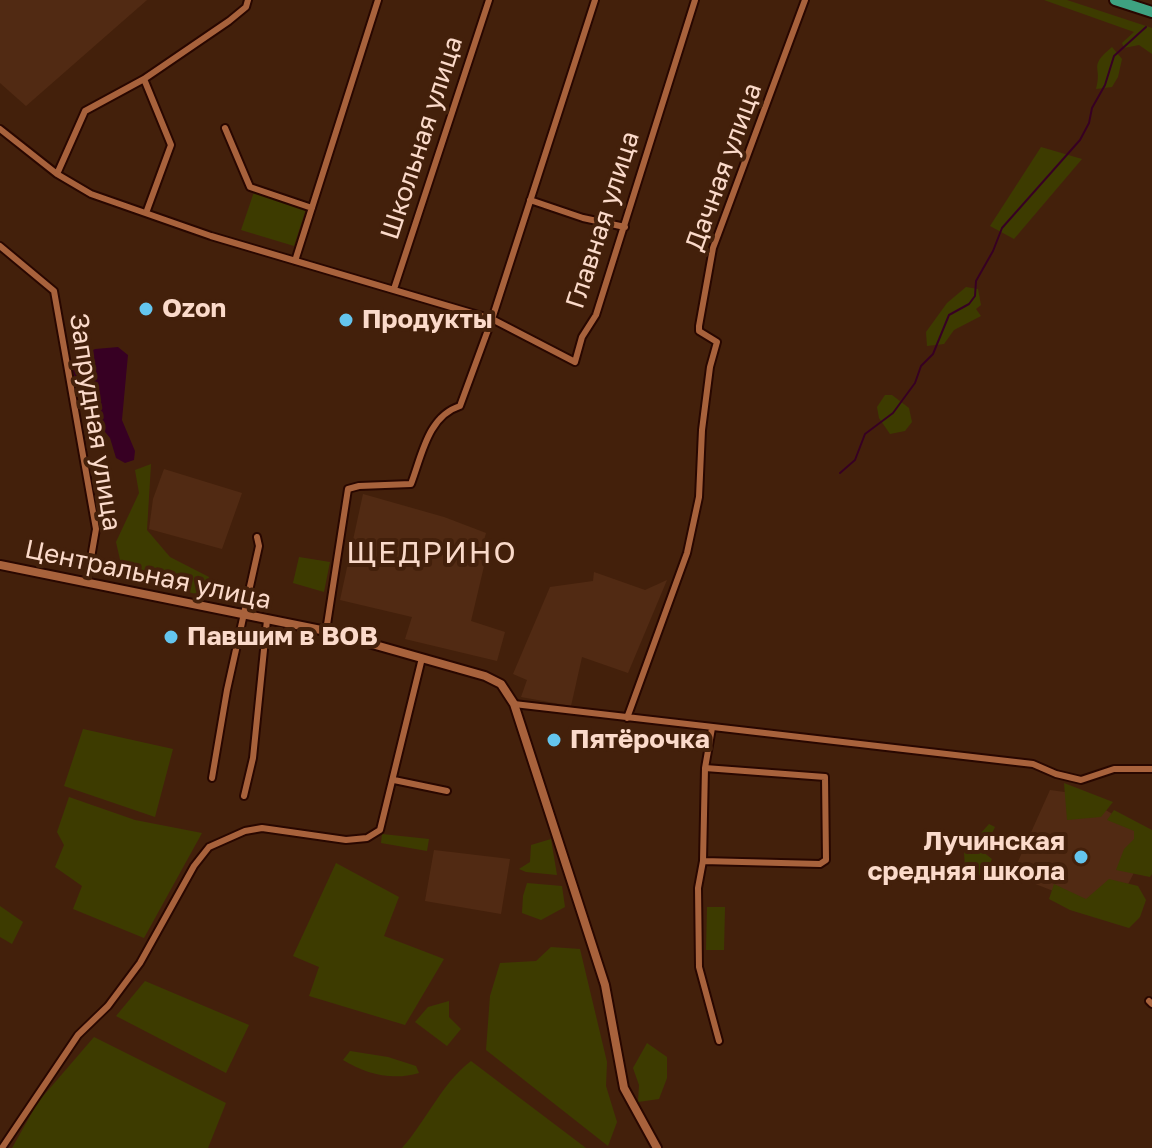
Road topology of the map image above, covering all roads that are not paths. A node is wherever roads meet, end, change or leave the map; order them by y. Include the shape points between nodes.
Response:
1 (248, 0) edge
2 (378, 0) edge
3 (489, 0) edge
4 (595, 0) edge
5 (695, 0) edge
6 (805, 0) edge
7 (1115, 0) edge
8 (1152, 12) edge
9 (144, 79) junction
10 (225, 128) dead end
11 (0, 129) edge
12 (57, 174) junction
13 (530, 200) junction
14 (312, 208) junction
15 (146, 213) junction
16 (625, 227) junction
17 (0, 246) edge
18 (295, 261) junction
19 (394, 289) junction
20 (492, 319) junction
21 (257, 537) dead end
22 (0, 565) edge
23 (87, 581) junction
24 (243, 615) junction
25 (267, 620) junction
26 (326, 631) junction
27 (422, 658) junction
28 (514, 704) junction
29 (627, 718) junction
30 (712, 728) junction
31 (705, 768) junction
32 (1152, 769) edge
33 (212, 778) dead end
34 (394, 780) junction
35 (447, 791) dead end
36 (244, 796) dead end
37 (703, 861) junction
38 (719, 1041) dead end
39 (2, 1148) edge
40 (657, 1148) edge

1 - 9 street via 229,21
2 - 14 street
3 - 19 street, Школьная улица
4 - 13 street
5 - 16 street, Главная улица
6 - 29 street, Дачная улица via 713,248 699,331 717,342 701,435 699,497 687,553
7 - 8 highway
9 - 12 street via 85,111
9 - 15 street via 171,145
10 - 14 street via 250,187
11 - 12 street
12 - 15 street via 91,194
13 - 16 street
13 - 20 street
14 - 18 street
15 - 18 street
16 - 20 street, Главная улица via 575,362
17 - 23 street, Запрудная улица via 54,291 96,529
18 - 19 street
19 - 20 street
20 - 26 street via 460,406 446,411 433,426 411,484 348,489
21 - 24 street
22 - 23 street, Центральная улица
23 - 24 street, Центральная улица
24 - 25 street, Центральная улица
24 - 33 street
25 - 26 street, Центральная улица
25 - 36 street via 253,758
26 - 27 street, Центральная улица
27 - 28 street, Центральная улица via 485,676 501,684
27 - 34 street
28 - 29 street
28 - 40 street, Центральная улица via 605,985 624,1088
29 - 30 street
30 - 31 street
30 - 32 street via 1033,764 1081,780 1114,769
31 - 37 street
31 - 37 street via 825,777 826,860
34 - 35 street
34 - 39 street via 380,830 367,838 253,829 204,852 140,963 78,1035
37 - 38 street via 699,967

